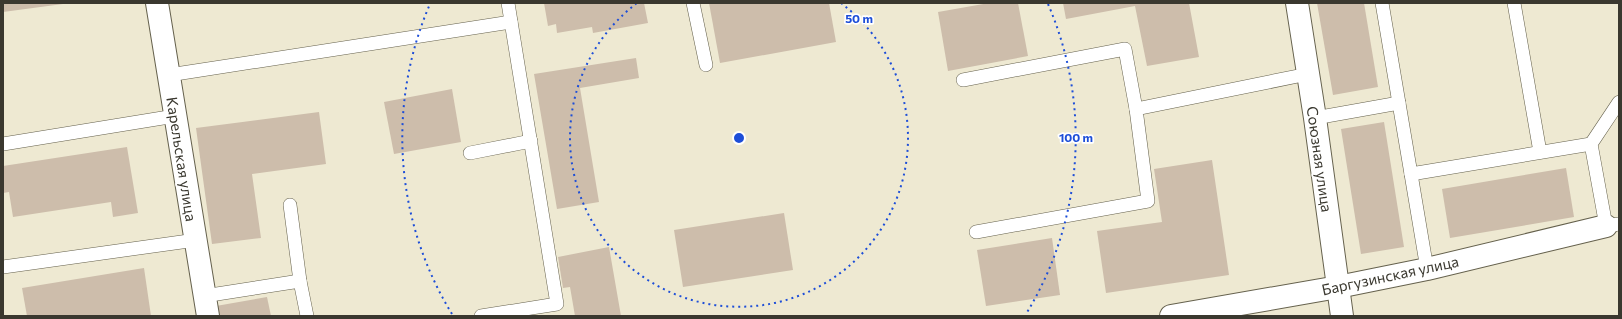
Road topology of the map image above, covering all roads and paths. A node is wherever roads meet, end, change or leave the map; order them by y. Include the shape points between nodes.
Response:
1 (157, 3) edge
2 (508, 3) edge
3 (693, 3) edge
4 (1297, 3) edge
5 (1382, 3) edge
6 (1514, 3) edge
7 (511, 22) junction
8 (706, 64) dead end
9 (1308, 74) junction
10 (169, 75) junction
11 (963, 80) dead end
12 (1619, 102) edge
13 (1399, 103) junction
14 (1136, 109) junction
15 (175, 116) junction
16 (1315, 118) junction
17 (531, 141) junction
18 (3, 144) edge
19 (1591, 144) junction
20 (1540, 152) junction
21 (470, 153) dead end
22 (1411, 174) junction
23 (290, 206) dead end
24 (1612, 225) edge
25 (976, 232) dead end
26 (196, 240) junction
27 (3, 267) edge
28 (1427, 269) junction
29 (300, 281) junction
30 (1338, 287) junction
31 (206, 306) edge
32 (307, 316) edge
33 (481, 316) edge
34 (1171, 316) edge
35 (1342, 316) edge

1 - 10 street, Карельская улица
2 - 7 lane
3 - 8 lane
4 - 9 street, Союзная улица
5 - 13 lane
6 - 20 lane
7 - 10 lane
7 - 17 lane
9 - 14 lane
9 - 16 street, Союзная улица
10 - 15 street, Карельская улица
11 - 14 lane via 1125,49
12 - 19 lane
13 - 16 lane
13 - 22 lane
14 - 25 lane via 1148,201
15 - 18 lane
15 - 26 street, Карельская улица
16 - 30 street, Союзная улица
17 - 21 lane
17 - 33 lane via 557,304
19 - 20 lane
19 - 24 lane
20 - 22 lane
22 - 28 lane
23 - 29 lane
24 - 28 street, Баргузинская улица
26 - 27 lane
26 - 31 street, Карельская улица
28 - 30 street, Баргузинская улица
29 - 31 lane
29 - 32 lane
30 - 34 street, Баргузинская улица
30 - 35 street, Союзная улица

